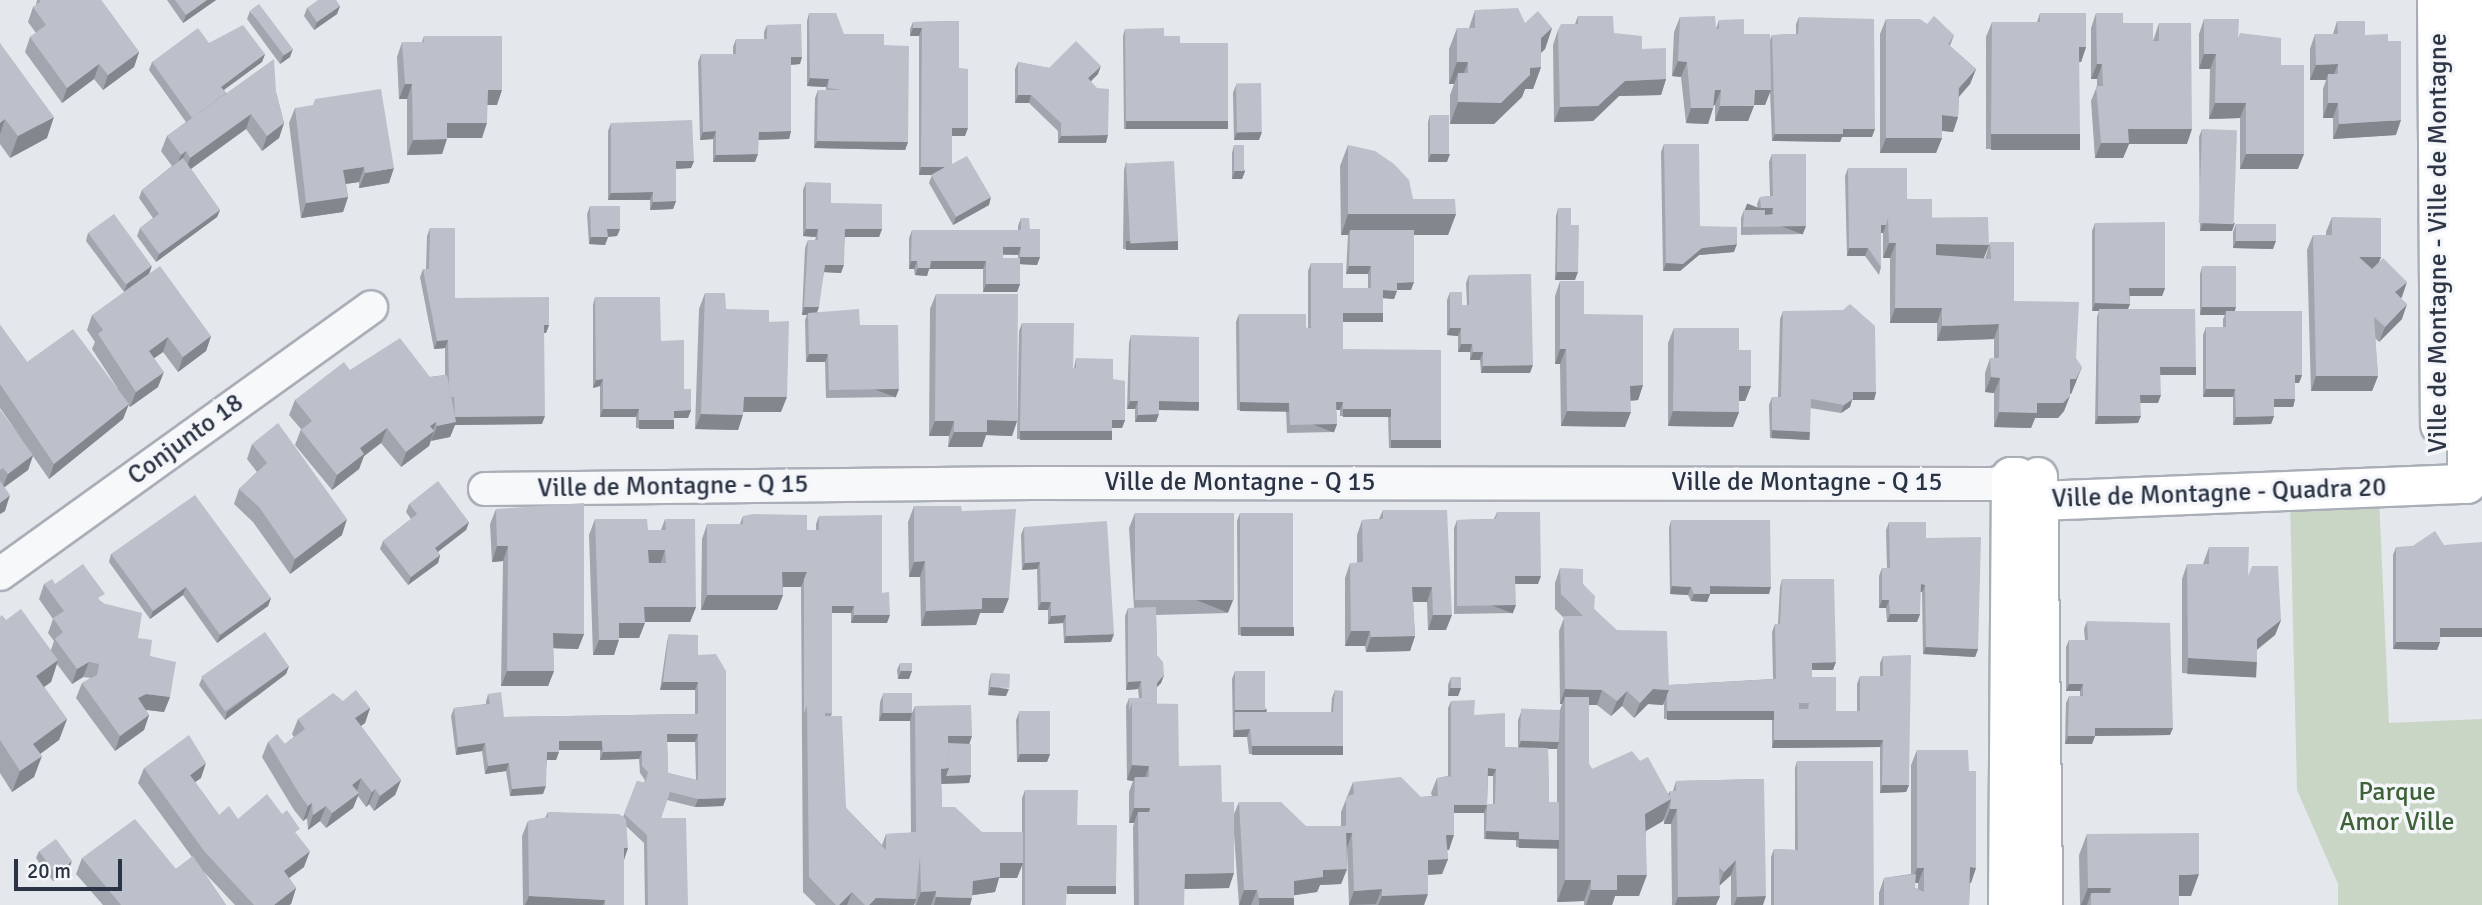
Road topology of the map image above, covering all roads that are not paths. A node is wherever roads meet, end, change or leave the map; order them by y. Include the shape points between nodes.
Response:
1 (2437, 0) edge
2 (2466, 0) edge
3 (371, 307) dead end
4 (2463, 478) edge
5 (2019, 487) junction
6 (485, 489) dead end
7 (0, 574) edge
8 (2008, 905) edge
9 (2043, 905) edge

1 - 4 street, Ville de Montagne - Ville de Montagne
2 - 4 street, Ville de Montagne - Ville de Montagne
3 - 7 street, Conjunto 18
4 - 5 street, Ville de Montagne - Quadra 20
5 - 6 street, Ville de Montagne - Q 15 via 1032,483
5 - 8 street
5 - 9 street, Ville de Montagne - Quadra 20

